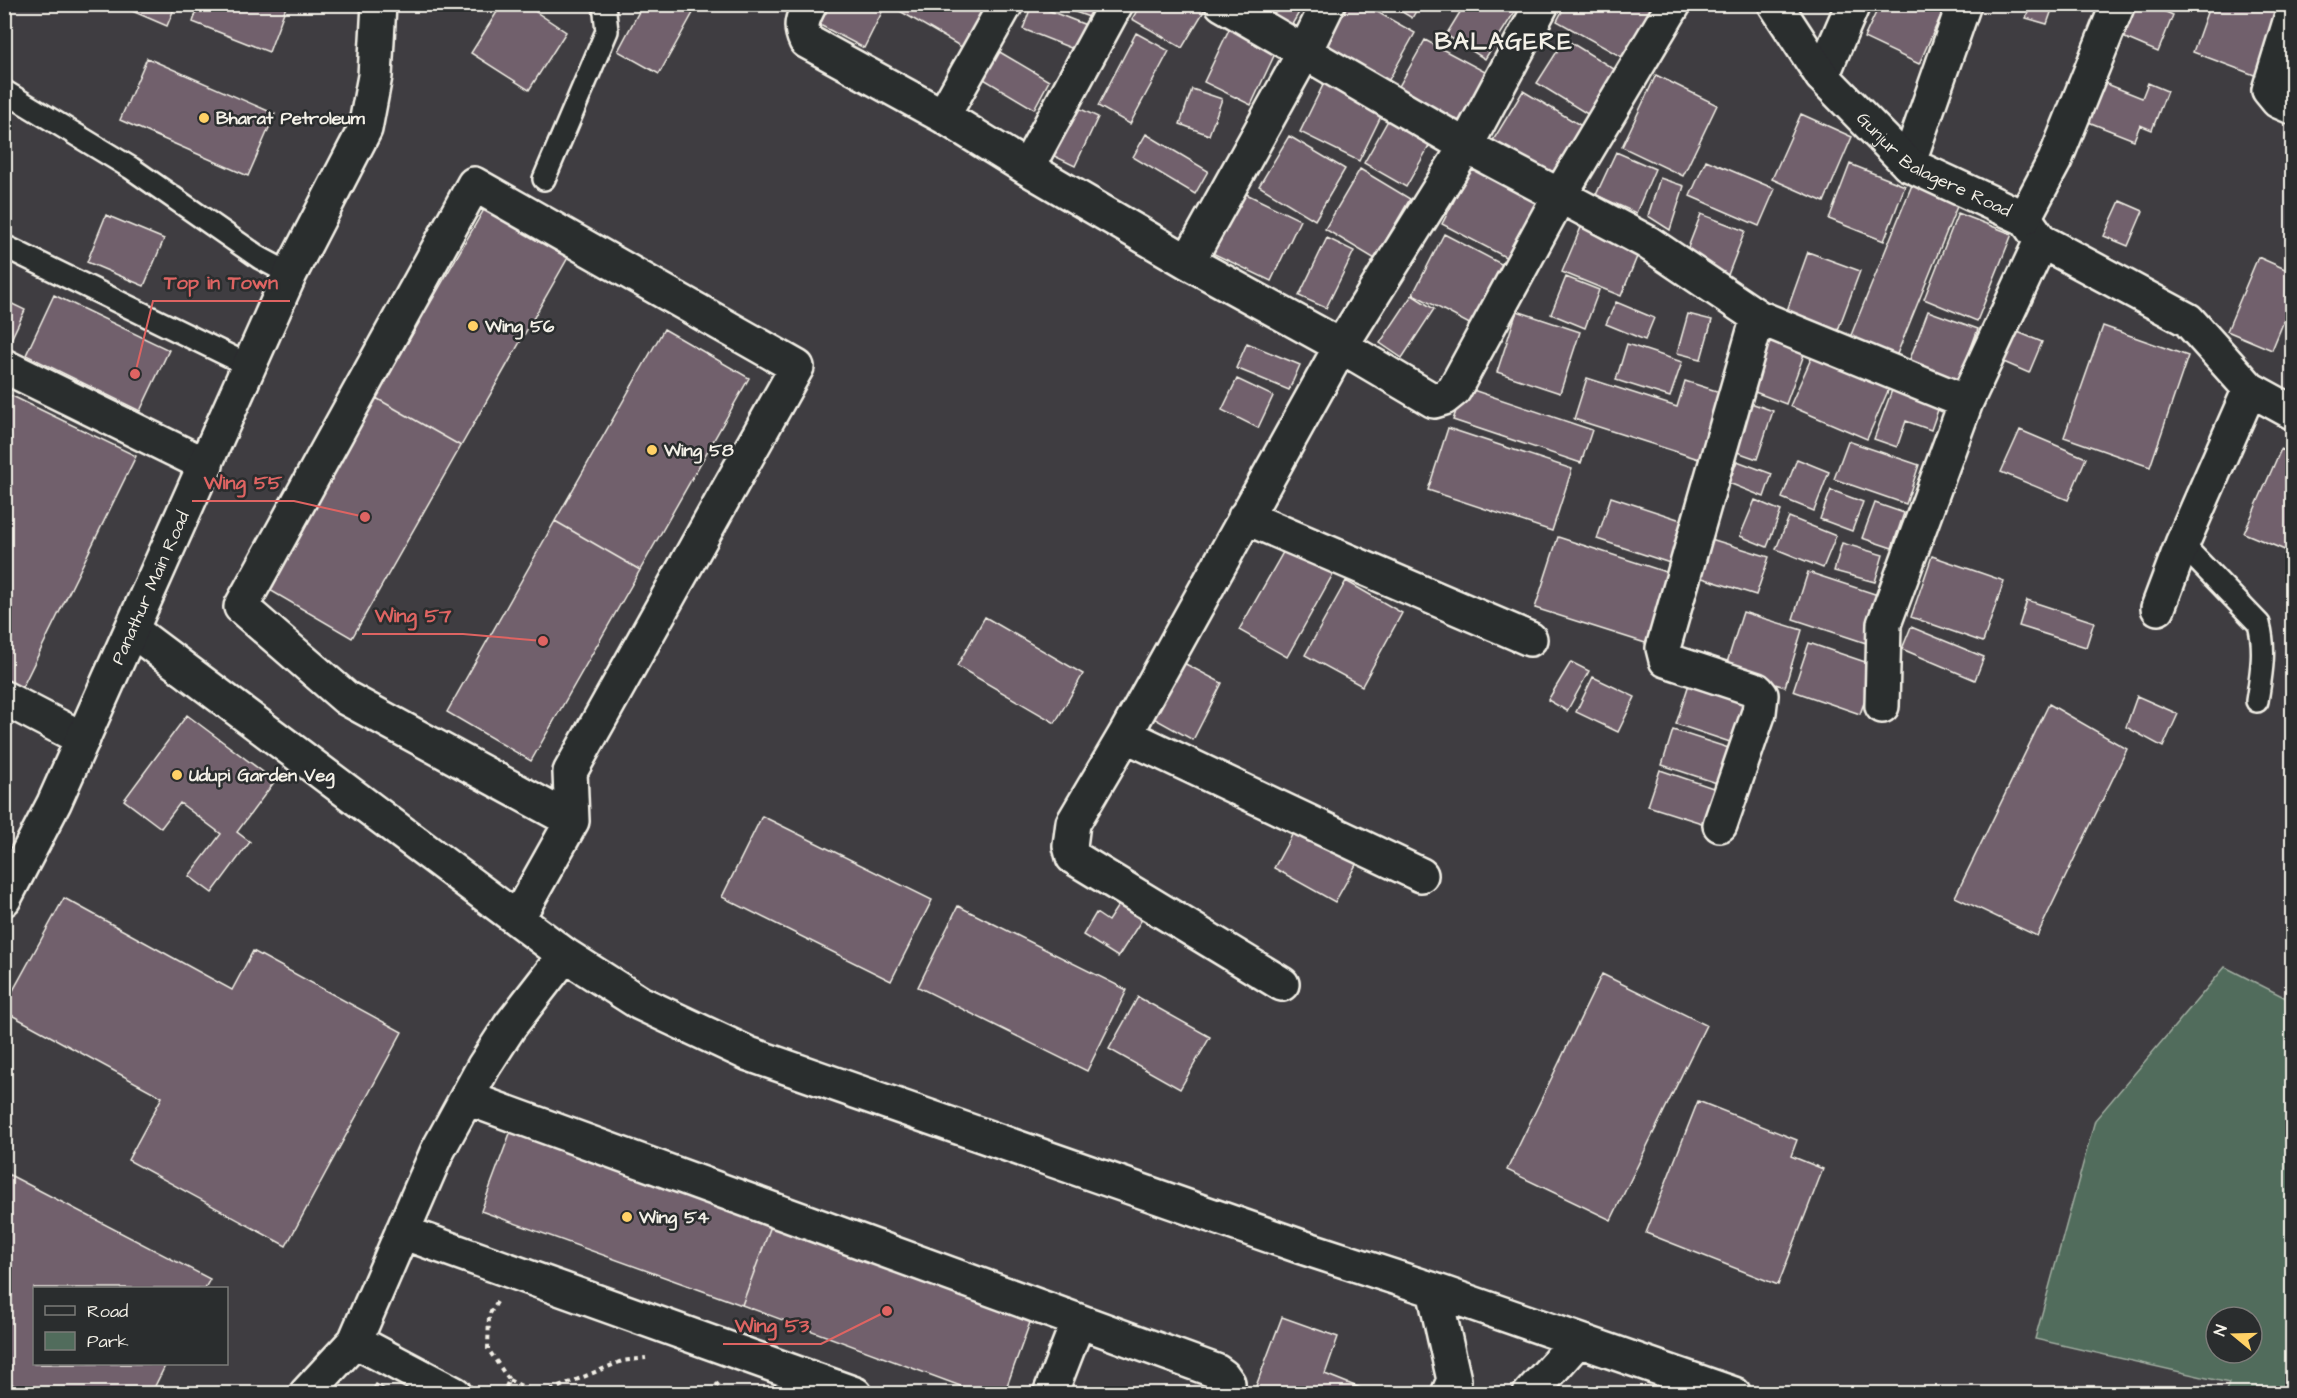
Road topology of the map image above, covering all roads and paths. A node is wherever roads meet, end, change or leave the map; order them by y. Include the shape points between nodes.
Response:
1 (379, 4) edge
2 (604, 4) edge
3 (810, 4) edge
4 (1006, 4) edge
5 (1116, 4) edge
6 (1222, 4) edge
7 (1328, 4) edge
8 (1542, 4) edge
9 (1674, 4) edge
10 (1775, 4) edge
11 (1853, 4) edge
12 (1964, 4) edge
13 (2118, 4) edge
14 (2292, 15) edge
15 (1305, 51) junction
16 (1822, 76) junction
17 (4, 91) edge
18 (2292, 107) edge
19 (943, 116) junction
20 (1466, 146) junction
21 (1908, 164) junction
22 (1027, 168) junction
23 (544, 179) dead end
24 (1560, 195) junction
25 (2033, 229) junction
26 (4, 246) edge
27 (1188, 262) junction
28 (290, 274) junction
29 (1758, 317) junction
30 (1341, 346) junction
31 (4, 366) edge
32 (250, 366) junction
33 (2250, 389) junction
34 (1966, 402) junction
35 (2292, 412) edge
36 (206, 465) junction
37 (1245, 517) junction
38 (2182, 544) junction
39 (2158, 608) dead end
40 (132, 630) junction
41 (1530, 639) dead end
42 (4, 698) edge
43 (2257, 701) dead end
44 (1882, 705) dead end
45 (1125, 735) junction
46 (84, 739) junction
47 (572, 821) junction
48 (1720, 825) dead end
49 (1421, 875) dead end
50 (4, 899) edge
51 (517, 919) junction
52 (565, 955) junction
53 (1281, 984) dead end
54 (467, 1098) junction
55 (402, 1232) junction
56 (1434, 1290) junction
57 (499, 1299) dead end
58 (1078, 1322) junction
59 (1578, 1340) junction
60 (355, 1341) junction
61 (657, 1356) dead end
62 (508, 1380) junction
63 (713, 1380) dead end
64 (306, 1394) edge
65 (455, 1394) edge
66 (503, 1394) edge
67 (540, 1394) edge
68 (726, 1394) edge
69 (855, 1394) edge
70 (1050, 1394) edge
71 (1226, 1394) edge
72 (1448, 1394) edge
73 (1530, 1394) edge
74 (1734, 1394) edge

1 - 28 street, Panathur Main Road via 375,76 365,129
2 - 23 lane via 607,31
3 - 19 street via 801,19 806,41
4 - 19 street
5 - 22 street
6 - 15 street
7 - 15 street
8 - 20 street
9 - 24 street
10 - 16 street, Gunjur Balagere Road
11 - 16 street
12 - 21 street
13 - 25 street, Gunjur Balagere Road via 2055,159
14 - 18 street via 2269,90 2278,101
15 - 20 street
15 - 27 street
16 - 21 street, Gunjur Balagere Road
17 - 28 lane via 131,168 260,258
19 - 22 street
20 - 24 street
20 - 30 street
21 - 25 street, Gunjur Balagere Road
22 - 27 street
24 - 29 street via 1647,242
24 - 30 street via 1454,390 1444,398 1434,401
25 - 33 street via 2188,320
25 - 34 street
26 - 32 lane
27 - 30 street
28 - 32 street, Panathur Main Road
29 - 34 street
29 - 48 street via 1663,648 1666,660 1757,690 1761,695 1759,712
30 - 37 street
31 - 36 street
32 - 36 street, Panathur Main Road
33 - 35 street
33 - 38 street
34 - 44 street via 1884,624
36 - 40 street, Panathur Main Road
37 - 41 street
37 - 45 street
38 - 39 street
38 - 43 lane via 2259,624 2263,641
40 - 46 street, Panathur Main Road
40 - 51 street
42 - 46 street
45 - 49 street
45 - 53 street via 1072,823 1073,857
46 - 50 street, Panathur Main Road
47 - 47 street via 570,772 797,367 474,184 241,607 346,698
47 - 51 street
51 - 52 street
52 - 54 street via 510,1026
52 - 56 street via 640,1003 749,1054
54 - 55 street via 437,1152
54 - 58 street
55 - 60 street
55 - 69 street
56 - 59 street
56 - 72 street via 1454,1380
57 - 62 path via 489,1315 488,1349
58 - 70 street
58 - 71 street via 1216,1371 1228,1383
59 - 73 street
59 - 74 street
60 - 64 street
60 - 65 street
61 - 67 path via 622,1361
62 - 66 path
62 - 67 path
63 - 68 path

